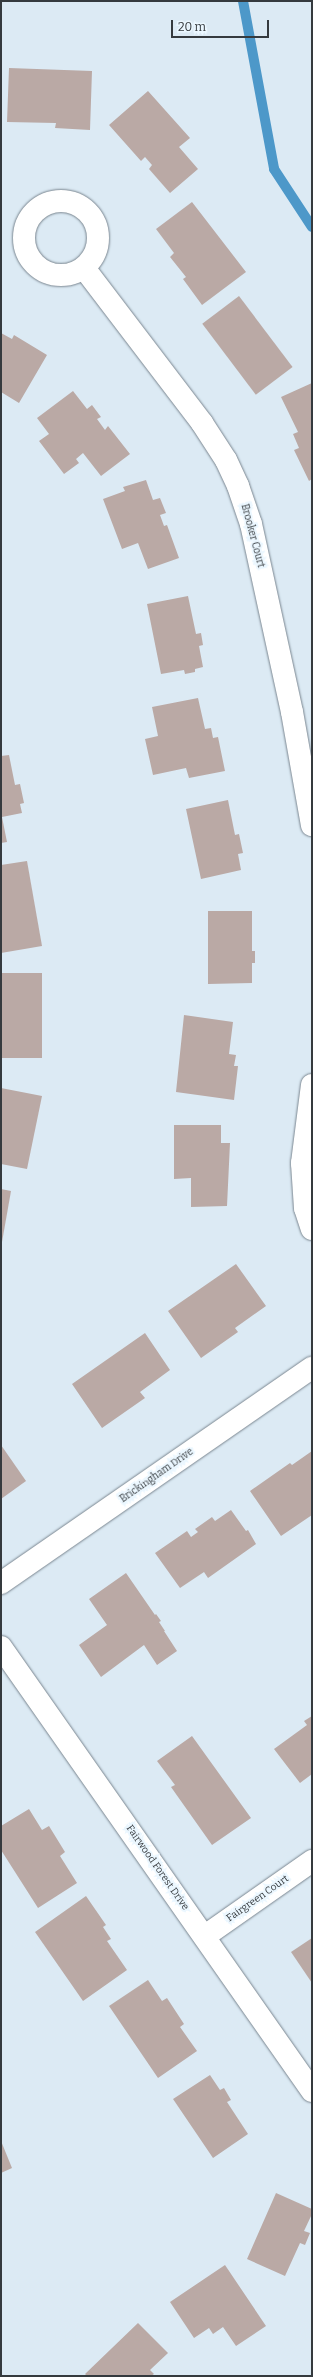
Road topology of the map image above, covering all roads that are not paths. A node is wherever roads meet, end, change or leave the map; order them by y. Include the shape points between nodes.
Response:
1 (84, 268) dead end
2 (312, 825) edge
3 (312, 1085) edge
4 (312, 1229) edge
5 (312, 1368) edge
6 (1, 1583) edge
7 (1, 1647) edge
8 (312, 1861) edge
9 (205, 1936) junction
10 (312, 2091) edge

1 - 2 street, Brooker Court via 202,423 226,460 238,486 254,539 292,712
3 - 4 street via 302,1162 306,1208
5 - 6 street, Brickingham Drive
7 - 9 street, Fairwood Forest Drive
8 - 9 street, Fairgreen Court
9 - 10 street, Fairwood Forest Drive

